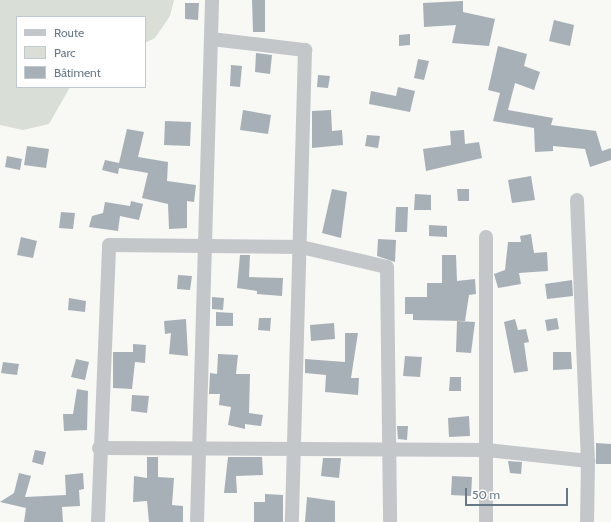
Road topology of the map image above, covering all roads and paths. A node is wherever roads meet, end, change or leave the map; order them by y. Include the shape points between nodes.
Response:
1 (212, 0) edge
2 (211, 39) junction
3 (577, 200) dead end
4 (486, 237) dead end
5 (208, 246) junction
6 (301, 247) junction
7 (198, 447) junction
8 (291, 447) junction
9 (99, 448) junction
10 (389, 450) junction
11 (487, 450) junction
12 (588, 461) junction
13 (98, 522) edge
14 (197, 522) edge
15 (292, 522) edge
16 (390, 522) edge
17 (486, 522) edge
18 (586, 522) edge

1 - 2 street
2 - 5 street
2 - 6 street via 305,50
3 - 12 street
4 - 11 street
5 - 6 street
5 - 7 street
5 - 9 street via 109,245
6 - 8 street
6 - 10 street via 387,267
7 - 8 street
7 - 9 street
7 - 14 street
8 - 10 street
8 - 15 street
9 - 13 street
10 - 11 street
10 - 16 street
11 - 12 street
11 - 17 street
12 - 18 street

